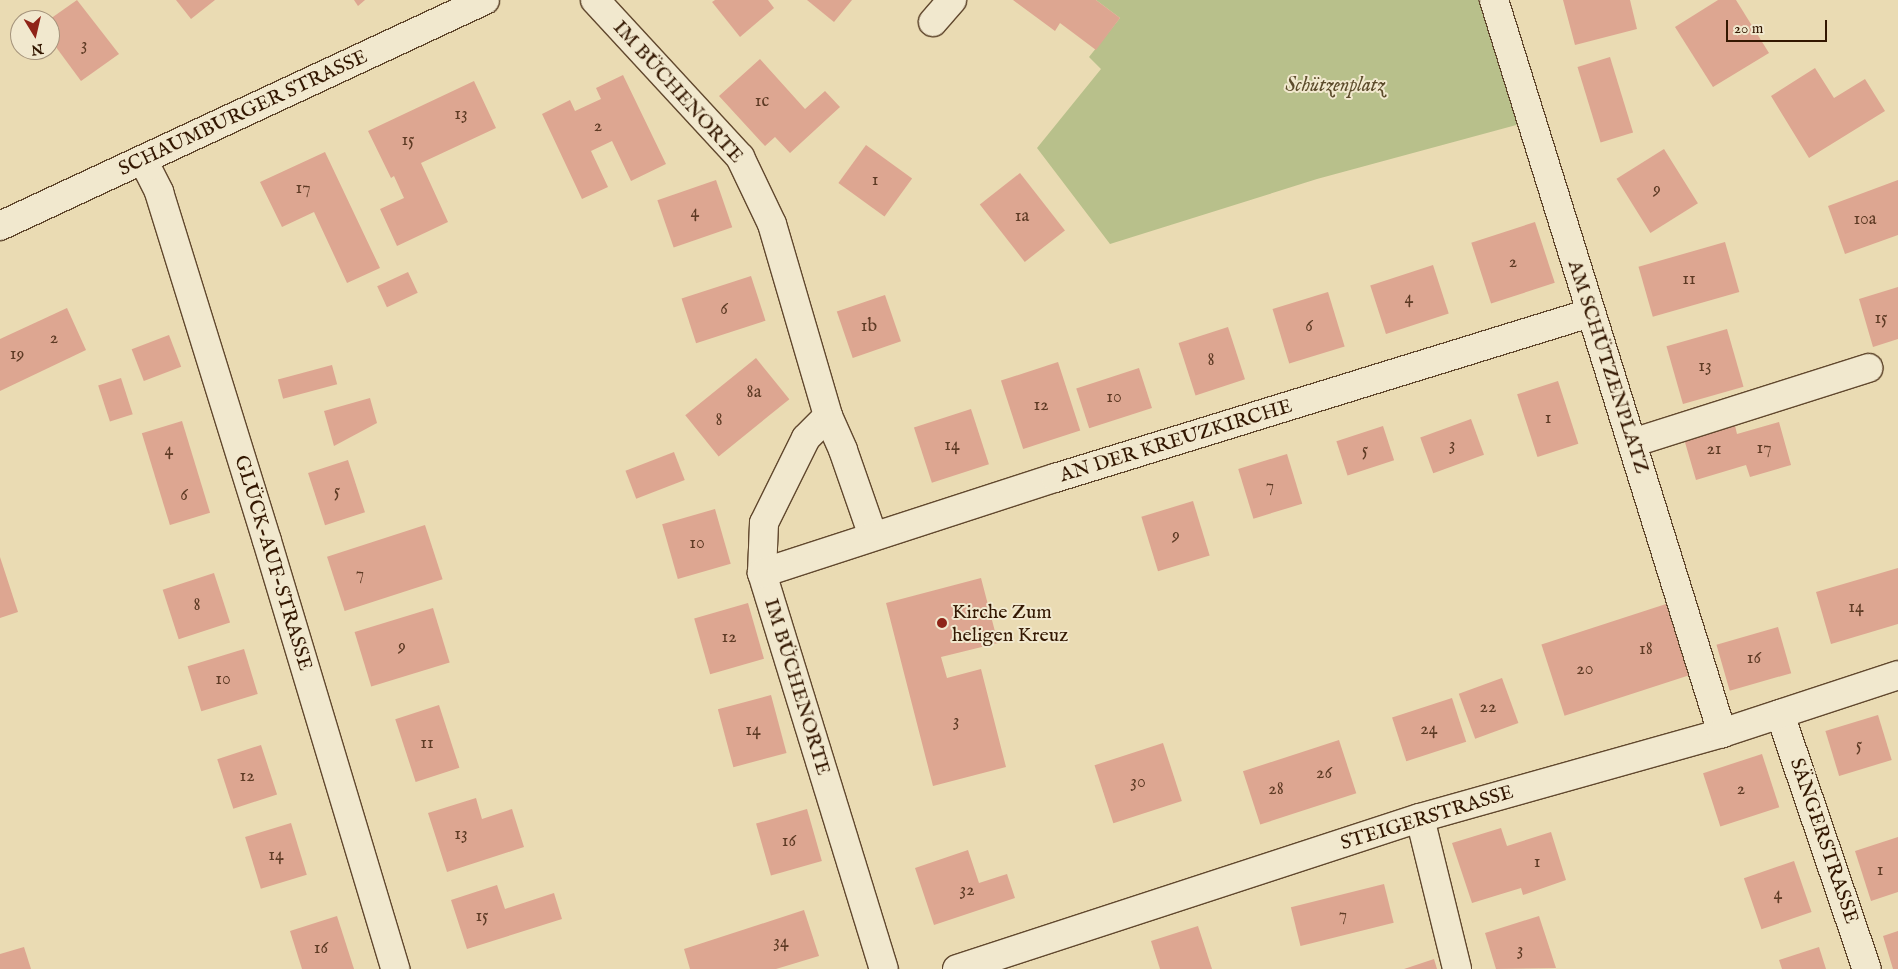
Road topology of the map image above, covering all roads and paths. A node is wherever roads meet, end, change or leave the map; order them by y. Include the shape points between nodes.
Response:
1 (485, 0) edge
2 (595, 0) edge
3 (952, 0) edge
4 (1494, 0) edge
5 (934, 22) dead end
6 (143, 160) junction
7 (0, 226) edge
8 (1590, 313) junction
9 (1868, 368) dead end
10 (828, 416) junction
11 (1632, 443) junction
12 (873, 536) junction
13 (762, 573) junction
14 (1898, 676) edge
15 (1780, 714) junction
16 (1722, 733) junction
17 (1420, 818) junction
18 (395, 969) edge
19 (884, 969) edge
20 (957, 969) edge
21 (1457, 969) edge
22 (1867, 969) edge

1 - 6 street, SCHAUMBURGER STRASSE
2 - 10 street, IM BÜCHENORTE via 740,157 772,224
3 - 5 street
4 - 8 street, AM SCHÜTZENPLATZ
6 - 7 street, SCHAUMBURGER STRASSE
6 - 18 street, GLÜCK-AUF-STRASSE via 159,192
8 - 11 street, AM SCHÜTZENPLATZ
8 - 12 street, AN DER KREUZKIRCHE
9 - 11 street
10 - 12 street, IM BÜCHENORTE
10 - 13 street, IM BÜCHENORTE via 806,438 764,523
11 - 16 street, AM SCHÜTZENPLATZ
12 - 13 street, AN DER KREUZKIRCHE
13 - 19 street, IM BÜCHENORTE
14 - 15 street, STEIGERSTRASSE
15 - 16 street, STEIGERSTRASSE
15 - 22 street, SÄNGERSTRASSE
16 - 17 street, STEIGERSTRASSE
17 - 20 street, STEIGERSTRASSE
17 - 21 street

